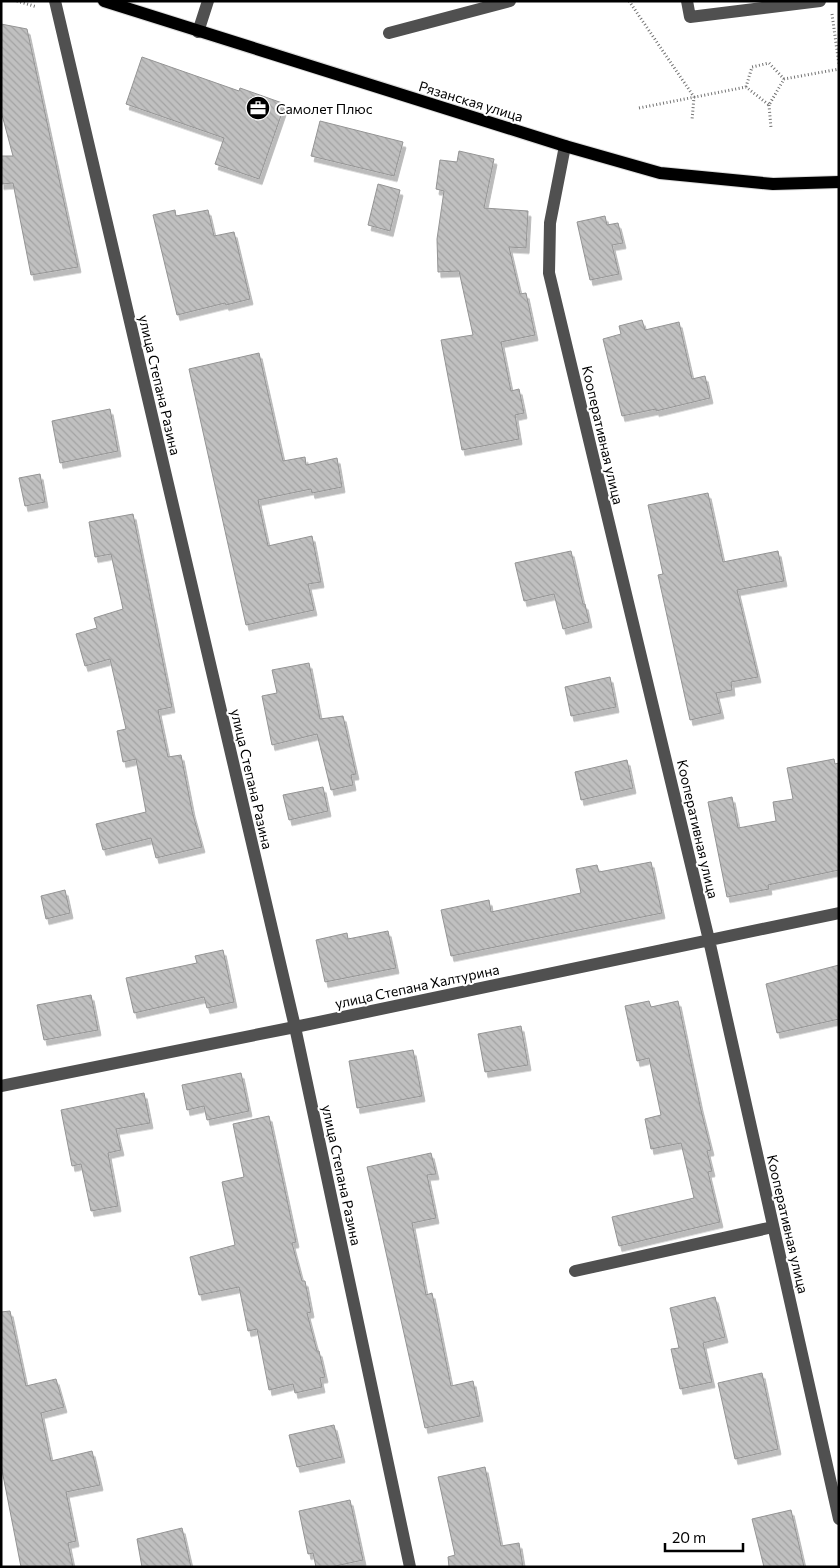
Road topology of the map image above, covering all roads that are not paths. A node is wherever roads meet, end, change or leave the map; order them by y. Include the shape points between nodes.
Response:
1 (54, 1) edge
2 (104, 1) edge
3 (208, 1) edge
4 (510, 1) edge
5 (686, 1) edge
6 (820, 1) edge
7 (198, 32) junction
8 (389, 33) dead end
9 (565, 146) junction
10 (839, 182) edge
11 (839, 913) edge
12 (709, 940) junction
13 (295, 1027) junction
14 (1, 1086) edge
15 (773, 1227) junction
16 (575, 1271) dead end
17 (839, 1519) edge
18 (410, 1567) edge

1 - 13 street, улица Степана Разина
2 - 7 main road, Рязанская улица
3 - 7 street
4 - 8 street
5 - 6 street via 690,17
7 - 9 main road, Рязанская улица
9 - 10 main road, Рязанская улица via 660,173 773,184
9 - 12 street, Кооперативная улица via 550,223 549,273
11 - 12 street, улица Степана Халтурина
12 - 13 street, улица Степана Халтурина
12 - 15 street, Кооперативная улица
13 - 14 street, улица Степана Халтурина
13 - 18 street, улица Степана Разина
15 - 16 street
15 - 17 street, Кооперативная улица

